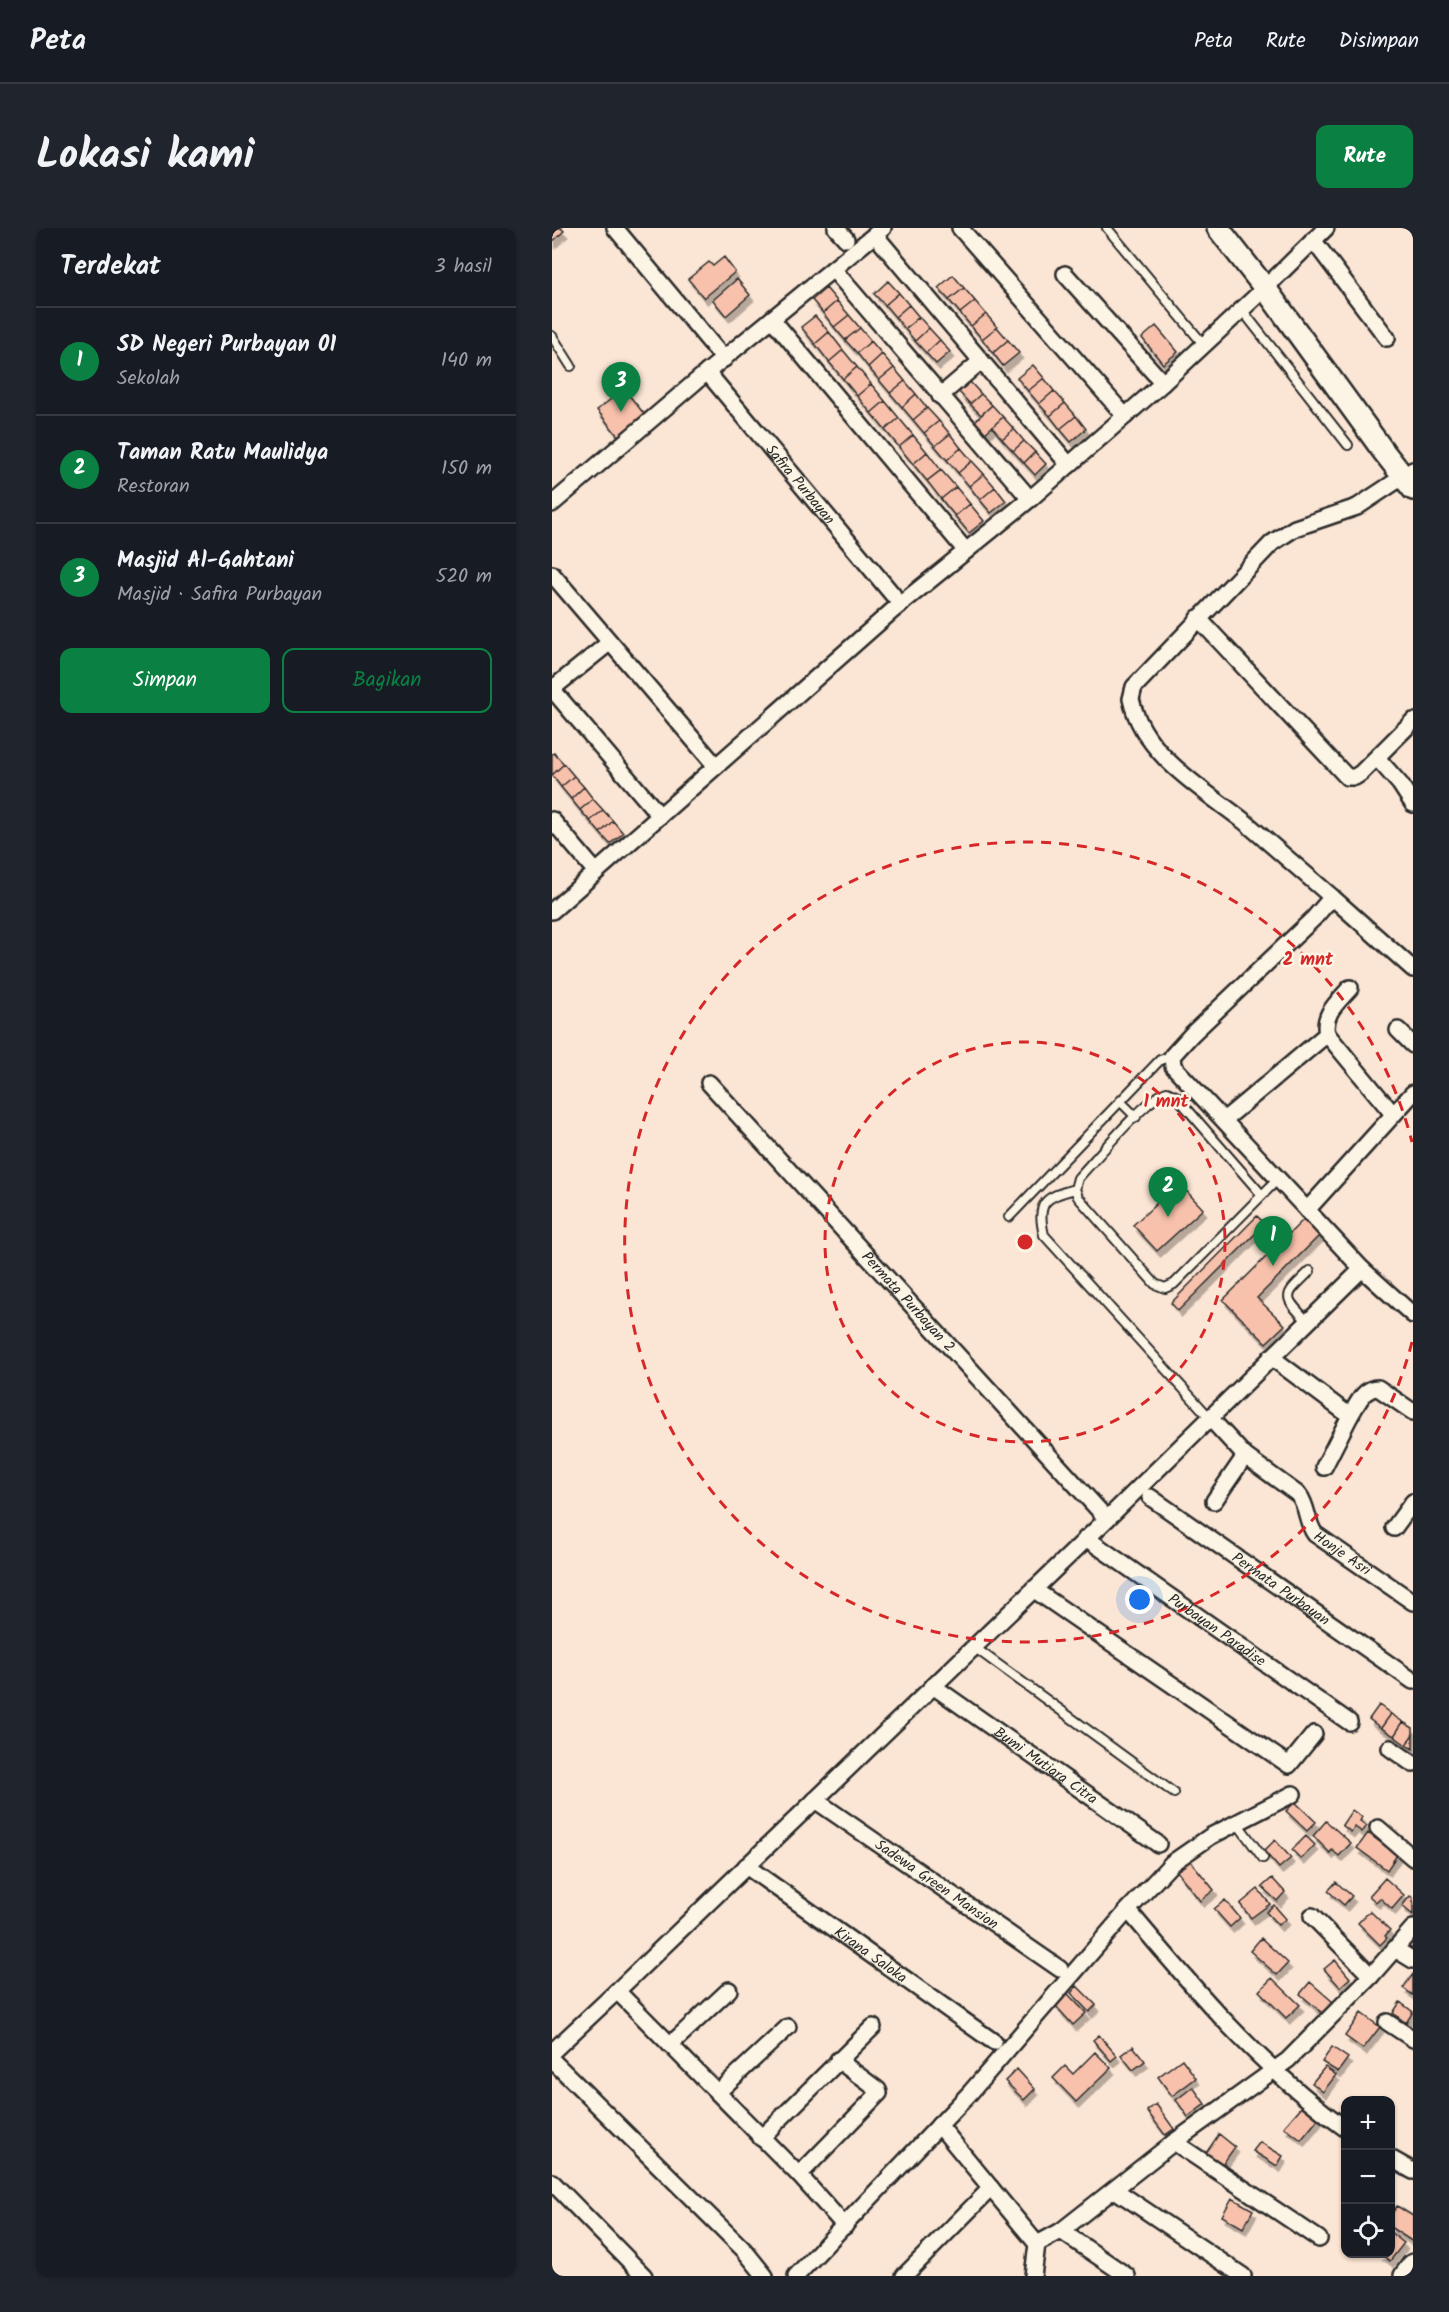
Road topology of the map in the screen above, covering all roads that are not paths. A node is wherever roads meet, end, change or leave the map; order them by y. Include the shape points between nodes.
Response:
1 (615, 228) edge
2 (960, 228) edge
3 (1107, 228) edge
4 (1218, 228) edge
5 (1326, 228) edge
6 (879, 231) edge
7 (1313, 240) junction
8 (833, 269) junction
9 (1065, 274) dead end
10 (1265, 288) junction
11 (1242, 310) junction
12 (772, 319) junction
13 (552, 336) edge
14 (1387, 338) dead end
15 (1204, 345) junction
16 (724, 359) junction
17 (981, 361) junction
18 (571, 366) dead end
19 (707, 372) junction
20 (1163, 383) junction
21 (940, 396) junction
22 (1125, 416) junction
23 (1348, 445) dead end
24 (1069, 465) junction
25 (1408, 477) edge
26 (1030, 500) junction
27 (552, 504) edge
28 (966, 551) junction
29 (552, 574) edge
30 (893, 595) dead end
31 (1198, 618) junction
32 (609, 643) junction
33 (552, 689) edge
34 (1413, 721) edge
35 (1377, 759) junction
36 (715, 765) junction
37 (1413, 804) edge
38 (660, 816) junction
39 (552, 820) edge
40 (596, 872) junction
41 (1332, 897) junction
42 (552, 911) edge
43 (1413, 969) edge
44 (1350, 988) dead end
45 (1398, 1030) dead end
46 (1327, 1034) junction
47 (1413, 1045) edge
48 (1172, 1056) junction
49 (709, 1083) dead end
50 (1413, 1093) edge
51 (1120, 1101) junction
52 (1393, 1114) junction
53 (1136, 1117) junction
54 (1224, 1120) junction
55 (1278, 1179) junction
56 (1074, 1189) junction
57 (1263, 1195) junction
58 (1307, 1210) junction
59 (1009, 1217) dead end
60 (1362, 1269) junction
61 (1310, 1271) dead end
62 (1413, 1315) edge
63 (1308, 1322) junction
64 (1271, 1357) junction
65 (1413, 1412) edge
66 (1350, 1416) junction
67 (1210, 1418) junction
68 (1245, 1456) junction
69 (1324, 1467) dead end
70 (1150, 1497) dead end
71 (1214, 1501) dead end
72 (1413, 1502) edge
73 (1107, 1519) junction
74 (1394, 1528) dead end
75 (1086, 1538) junction
76 (1034, 1589) junction
77 (1413, 1602) edge
78 (974, 1647) junction
79 (1413, 1681) edge
80 (933, 1686) junction
81 (1348, 1722) dead end
82 (1314, 1734) dead end
83 (1390, 1748) dead end
84 (1413, 1764) edge
85 (1174, 1793) dead end
86 (1293, 1794) dead end
87 (815, 1800) junction
88 (1237, 1823) junction
89 (1378, 1828) dead end
90 (1158, 1844) dead end
91 (1263, 1858) dead end
92 (1413, 1858) edge
93 (746, 1866) junction
94 (1128, 1910) junction
95 (1311, 1916) dead end
96 (1413, 1928) edge
97 (1395, 1949) junction
98 (1413, 1960) edge
99 (1060, 1969) dead end
100 (1371, 1976) junction
101 (729, 1990) dead end
102 (617, 1991) junction
103 (1387, 2022) dead end
104 (788, 2027) dead end
105 (873, 2027) dead end
106 (1413, 2039) edge
107 (994, 2042) dead end
108 (670, 2045) junction
109 (552, 2052) edge
110 (552, 2060) edge
111 (838, 2060) junction
112 (1275, 2070) junction
113 (718, 2092) junction
114 (939, 2125) junction
115 (1341, 2125) edge
116 (761, 2138) junction
117 (1173, 2142) junction
118 (1395, 2160) edge
119 (1413, 2171) edge
120 (800, 2175) junction
121 (552, 2182) edge
122 (991, 2188) junction
123 (1115, 2190) junction
124 (845, 2226) junction
125 (1061, 2231) junction
126 (1319, 2239) dead end
127 (1037, 2244) junction
128 (1413, 2265) edge
129 (644, 2276) edge
130 (765, 2276) edge
131 (796, 2276) edge
132 (904, 2276) edge
133 (1033, 2276) edge
134 (1127, 2276) edge
135 (1243, 2276) edge
136 (1405, 2276) edge

1 - 16 street
2 - 22 street
3 - 15 lane
4 - 10 street
5 - 7 street
6 - 8 street
6 - 17 street
7 - 10 street
7 - 14 street
8 - 12 street
8 - 21 street
9 - 20 street
10 - 11 street
10 - 25 street via 1384,452
11 - 15 street
11 - 23 lane
12 - 16 street
12 - 28 street
13 - 18 lane
15 - 20 street
16 - 19 street
17 - 21 street
17 - 24 street
19 - 27 street
19 - 30 street, Safira Purbayan
20 - 22 street
21 - 26 street
22 - 24 street
24 - 26 street
25 - 31 street via 1357,507 1286,532
26 - 28 street
28 - 36 street
29 - 32 street
31 - 35 street via 1347,777 1361,773
31 - 41 street via 1134,687 1132,704 1153,745 1175,768
32 - 33 street
32 - 36 street
33 - 38 street
34 - 35 street
35 - 37 street
36 - 38 street
38 - 40 street
39 - 40 street
40 - 42 street
41 - 43 street
41 - 48 street
44 - 46 street via 1327,1017
45 - 47 street
46 - 52 street
46 - 54 street
48 - 51 lane via 1160,1060
48 - 54 street via 1175,1070
49 - 73 street, Permata Purbayan 2
50 - 52 street
51 - 53 lane
51 - 59 lane
52 - 58 street
53 - 56 lane via 1078,1178
53 - 57 lane via 1156,1096 1172,1093
54 - 55 street
55 - 57 lane
55 - 58 street
56 - 57 lane via 1155,1284 1165,1288 1174,1284
56 - 67 lane via 1047,1200 1041,1217 1044,1235
58 - 60 street
60 - 62 street
60 - 63 street
61 - 63 lane via 1288,1297
63 - 64 street
64 - 66 street
64 - 67 street
65 - 66 street via 1378,1388 1372,1388
66 - 69 street
67 - 68 street, Honje Asri
67 - 73 street
68 - 71 street
68 - 77 street, Honje Asri via 1299,1495 1315,1534
70 - 79 street, Permata Purbayan
72 - 74 street
73 - 75 street
75 - 76 street
75 - 81 street, Purbayan Paradise
76 - 78 street
76 - 82 street via 1289,1765
78 - 80 street
78 - 85 lane
80 - 87 street
80 - 90 street, Bumi Mutiara Citra
83 - 84 street
86 - 88 street
87 - 93 street
87 - 99 street, Sadewa Green Mansion
88 - 91 lane
88 - 94 street via 1172,1863
89 - 92 street
93 - 102 street
93 - 107 street, Kirana Saloka
94 - 112 street via 1207,2003
94 - 114 street
95 - 100 street
96 - 97 street
97 - 98 street
97 - 100 street
100 - 112 street
101 - 108 street
102 - 108 street
102 - 109 street
103 - 106 street
104 - 113 street
105 - 111 street
108 - 113 street
110 - 130 street via 744,2250
111 - 116 street
111 - 120 street via 879,2093
112 - 115 street via 1309,2103
112 - 117 street
113 - 116 street
114 - 122 street
114 - 124 street
116 - 120 street
117 - 123 street
117 - 126 street
118 - 119 street
120 - 124 street
121 - 129 street
122 - 127 street
122 - 132 street
123 - 125 street
123 - 135 street
124 - 131 street
125 - 127 street
125 - 134 street
127 - 133 street
128 - 136 street

